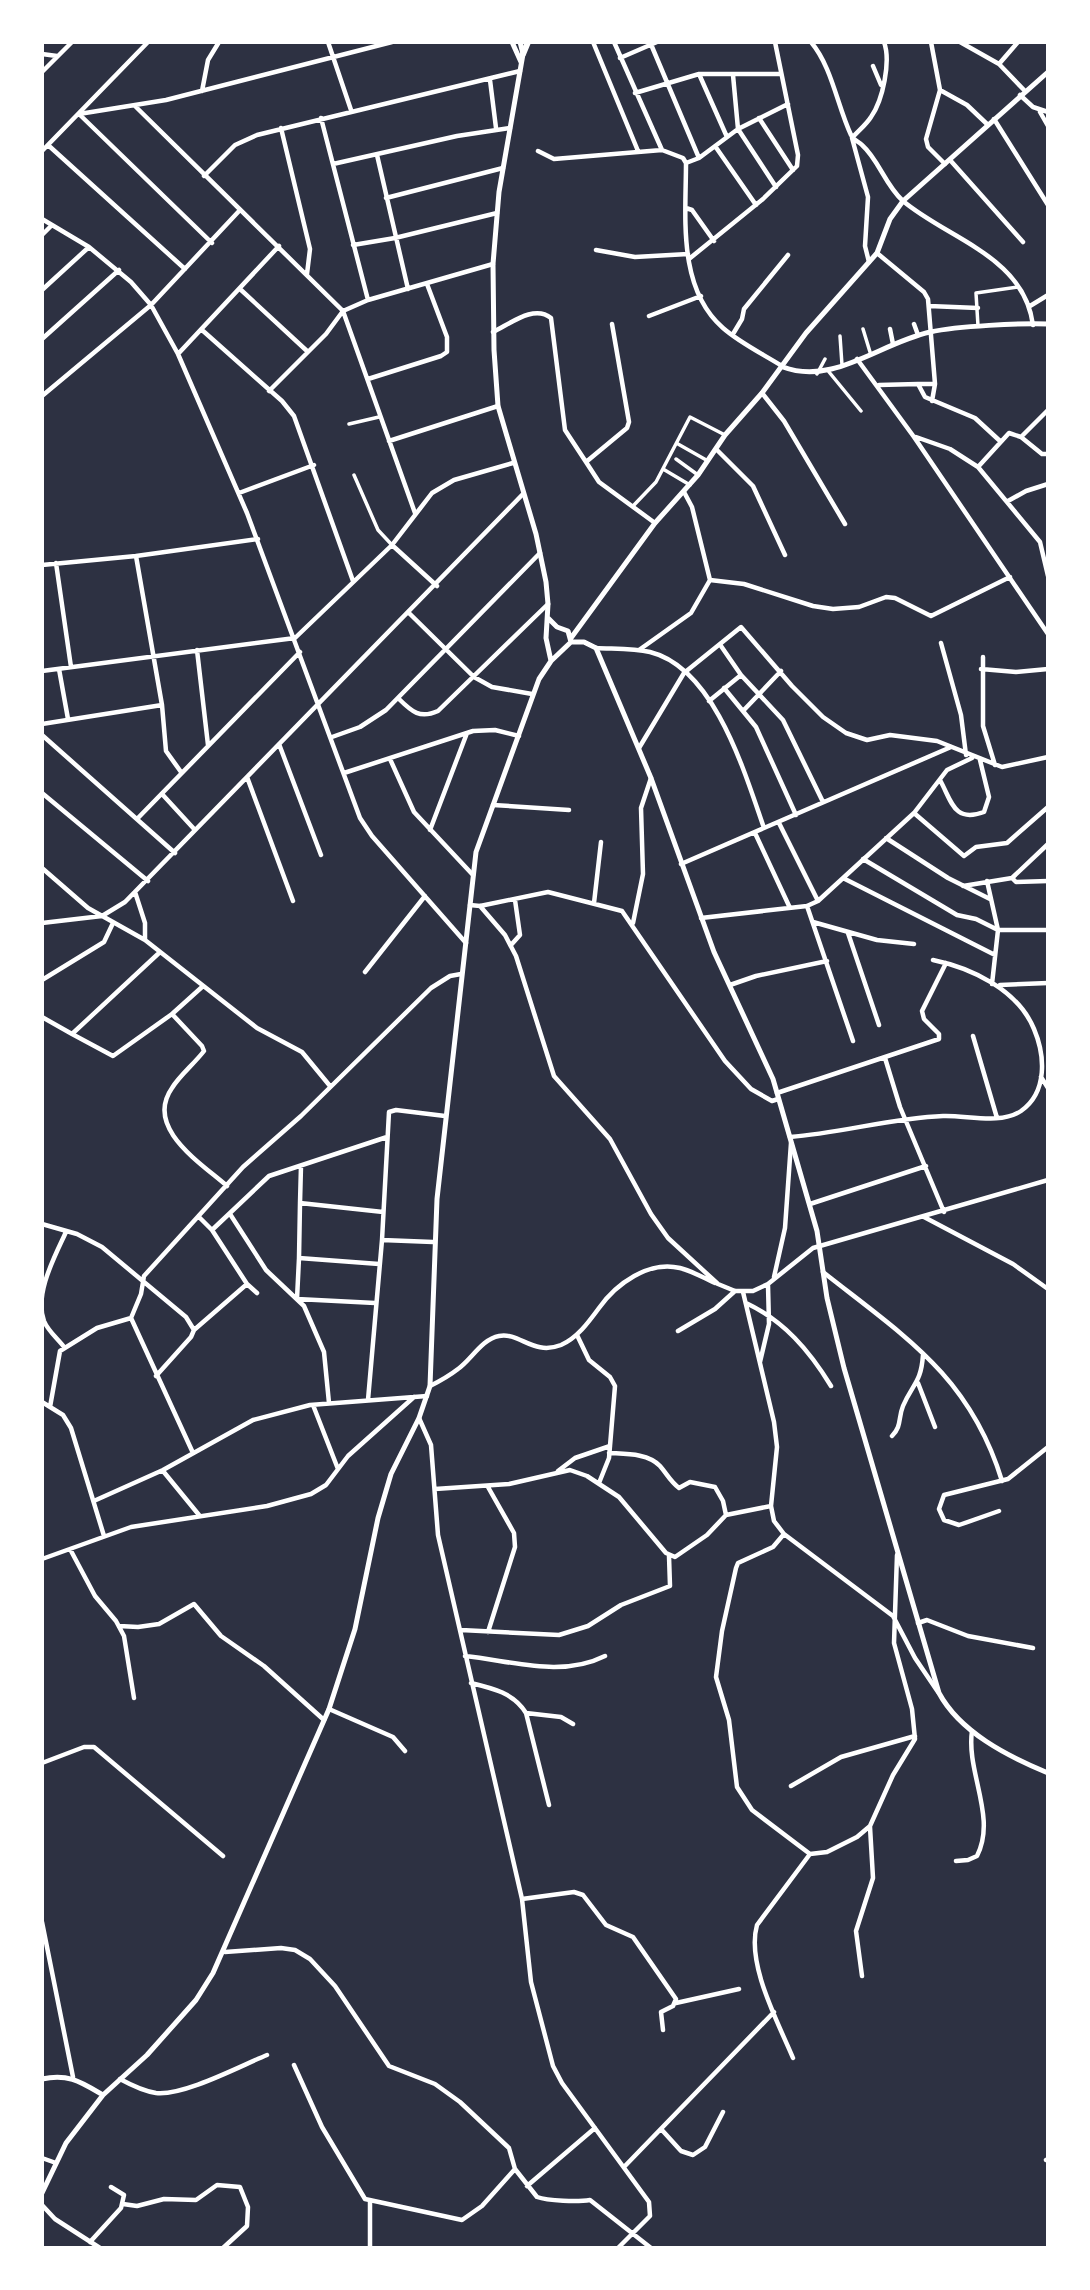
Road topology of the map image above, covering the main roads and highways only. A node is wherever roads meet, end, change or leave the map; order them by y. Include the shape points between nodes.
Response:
1 (528, 42) edge
2 (523, 54) road end

1 - 2 main road

